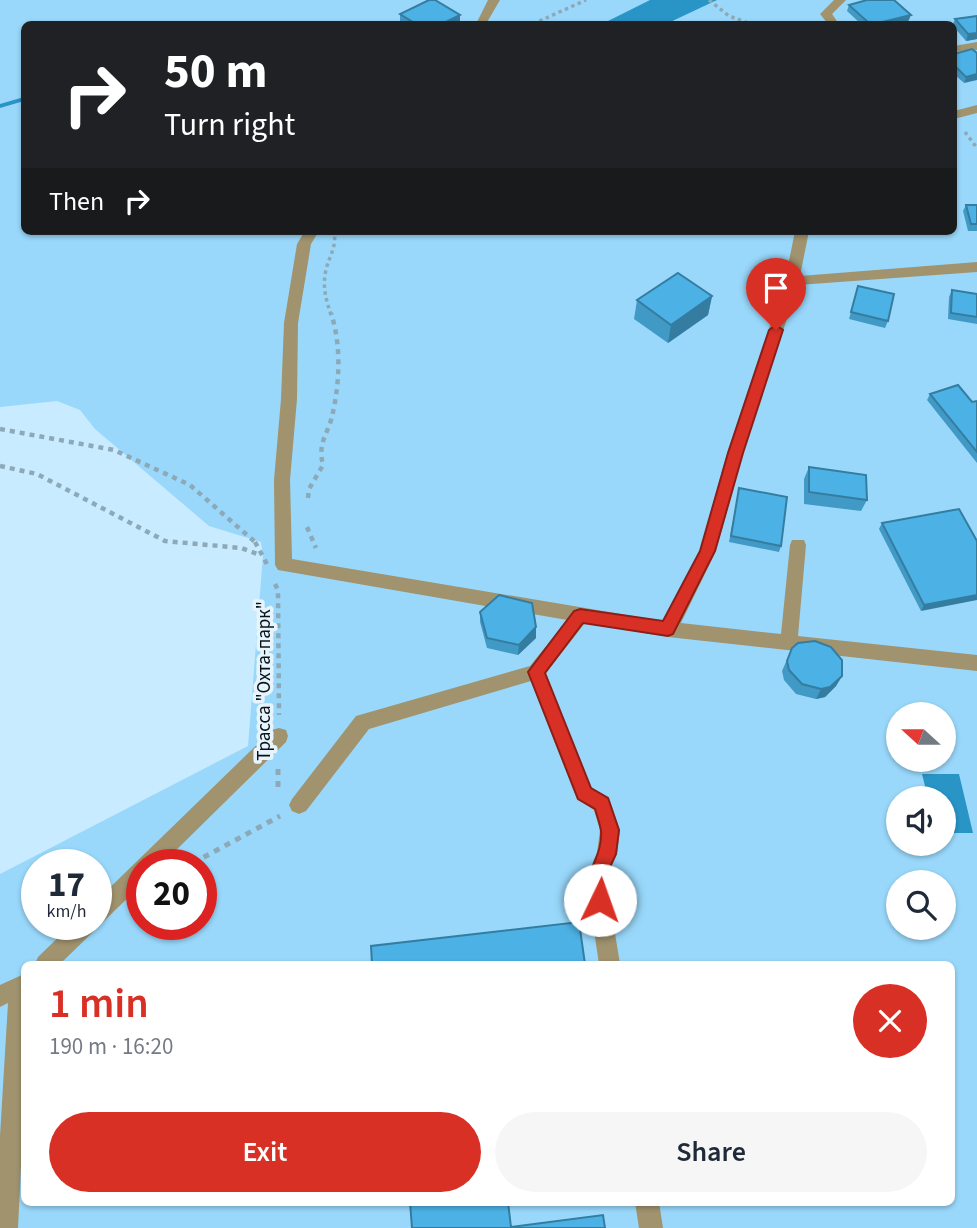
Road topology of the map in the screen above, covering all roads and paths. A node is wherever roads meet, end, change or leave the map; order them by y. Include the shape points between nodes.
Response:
1 (495, 0) edge
2 (586, 0) edge
3 (709, 0) edge
4 (840, 0) edge
5 (483, 21) edge
6 (540, 21) edge
7 (743, 21) edge
8 (832, 21) edge
9 (977, 46) edge
10 (957, 49) edge
11 (977, 110) edge
12 (957, 114) edge
13 (963, 130) dead end
14 (977, 148) edge
15 (310, 235) edge
16 (335, 235) edge
17 (801, 235) edge
18 (977, 267) edge
19 (792, 281) junction
20 (0, 429) edge
21 (0, 466) edge
22 (306, 510) dead end
23 (304, 520) dead end
24 (797, 545) dead end
25 (276, 565) junction
26 (326, 571) junction
27 (580, 616) junction
28 (668, 629) junction
29 (789, 642) junction
30 (977, 663) edge
31 (536, 672) junction
32 (279, 736) junction
33 (299, 805) joint
34 (278, 817) junction
35 (163, 849) edge
36 (217, 850) edge
37 (126, 886) edge
38 (112, 899) edge
39 (71, 940) edge
40 (49, 961) edge
41 (610, 961) edge
42 (15, 990) edge
43 (648, 1206) edge
44 (6, 1228) edge
45 (651, 1228) edge

1 - 5 lane
2 - 6 path
3 - 7 path
4 - 8 lane via 826,14
9 - 10 lane
11 - 12 lane
13 - 14 path
15 - 25 lane via 304,244 291,323
16 - 22 path via 323,291 337,331 338,369 332,414 319,450 323,465 309,489
17 - 19 lane
18 - 19 lane
19 - 28 lane via 708,551
20 - 25 path, Трасса "Охта-парк", bridge via 114,450 190,485
21 - 25 path via 37,474 165,541 242,548
23 - 26 path
24 - 29 lane
25 - 26 lane
25 - 32 path, Трасса "Охта-парк"
26 - 27 lane
27 - 28 lane
27 - 31 lane
28 - 29 lane
29 - 30 lane
31 - 33 lane via 363,722
31 - 41 lane via 584,793 602,804 610,830 607,854 596,878
32 - 34 path, Трасса "Охта-парк"
32 - 35 lane
33 - 34 path
34 - 36 path
37 - 38 lane
39 - 40 lane
42 - 44 lane
43 - 45 lane

